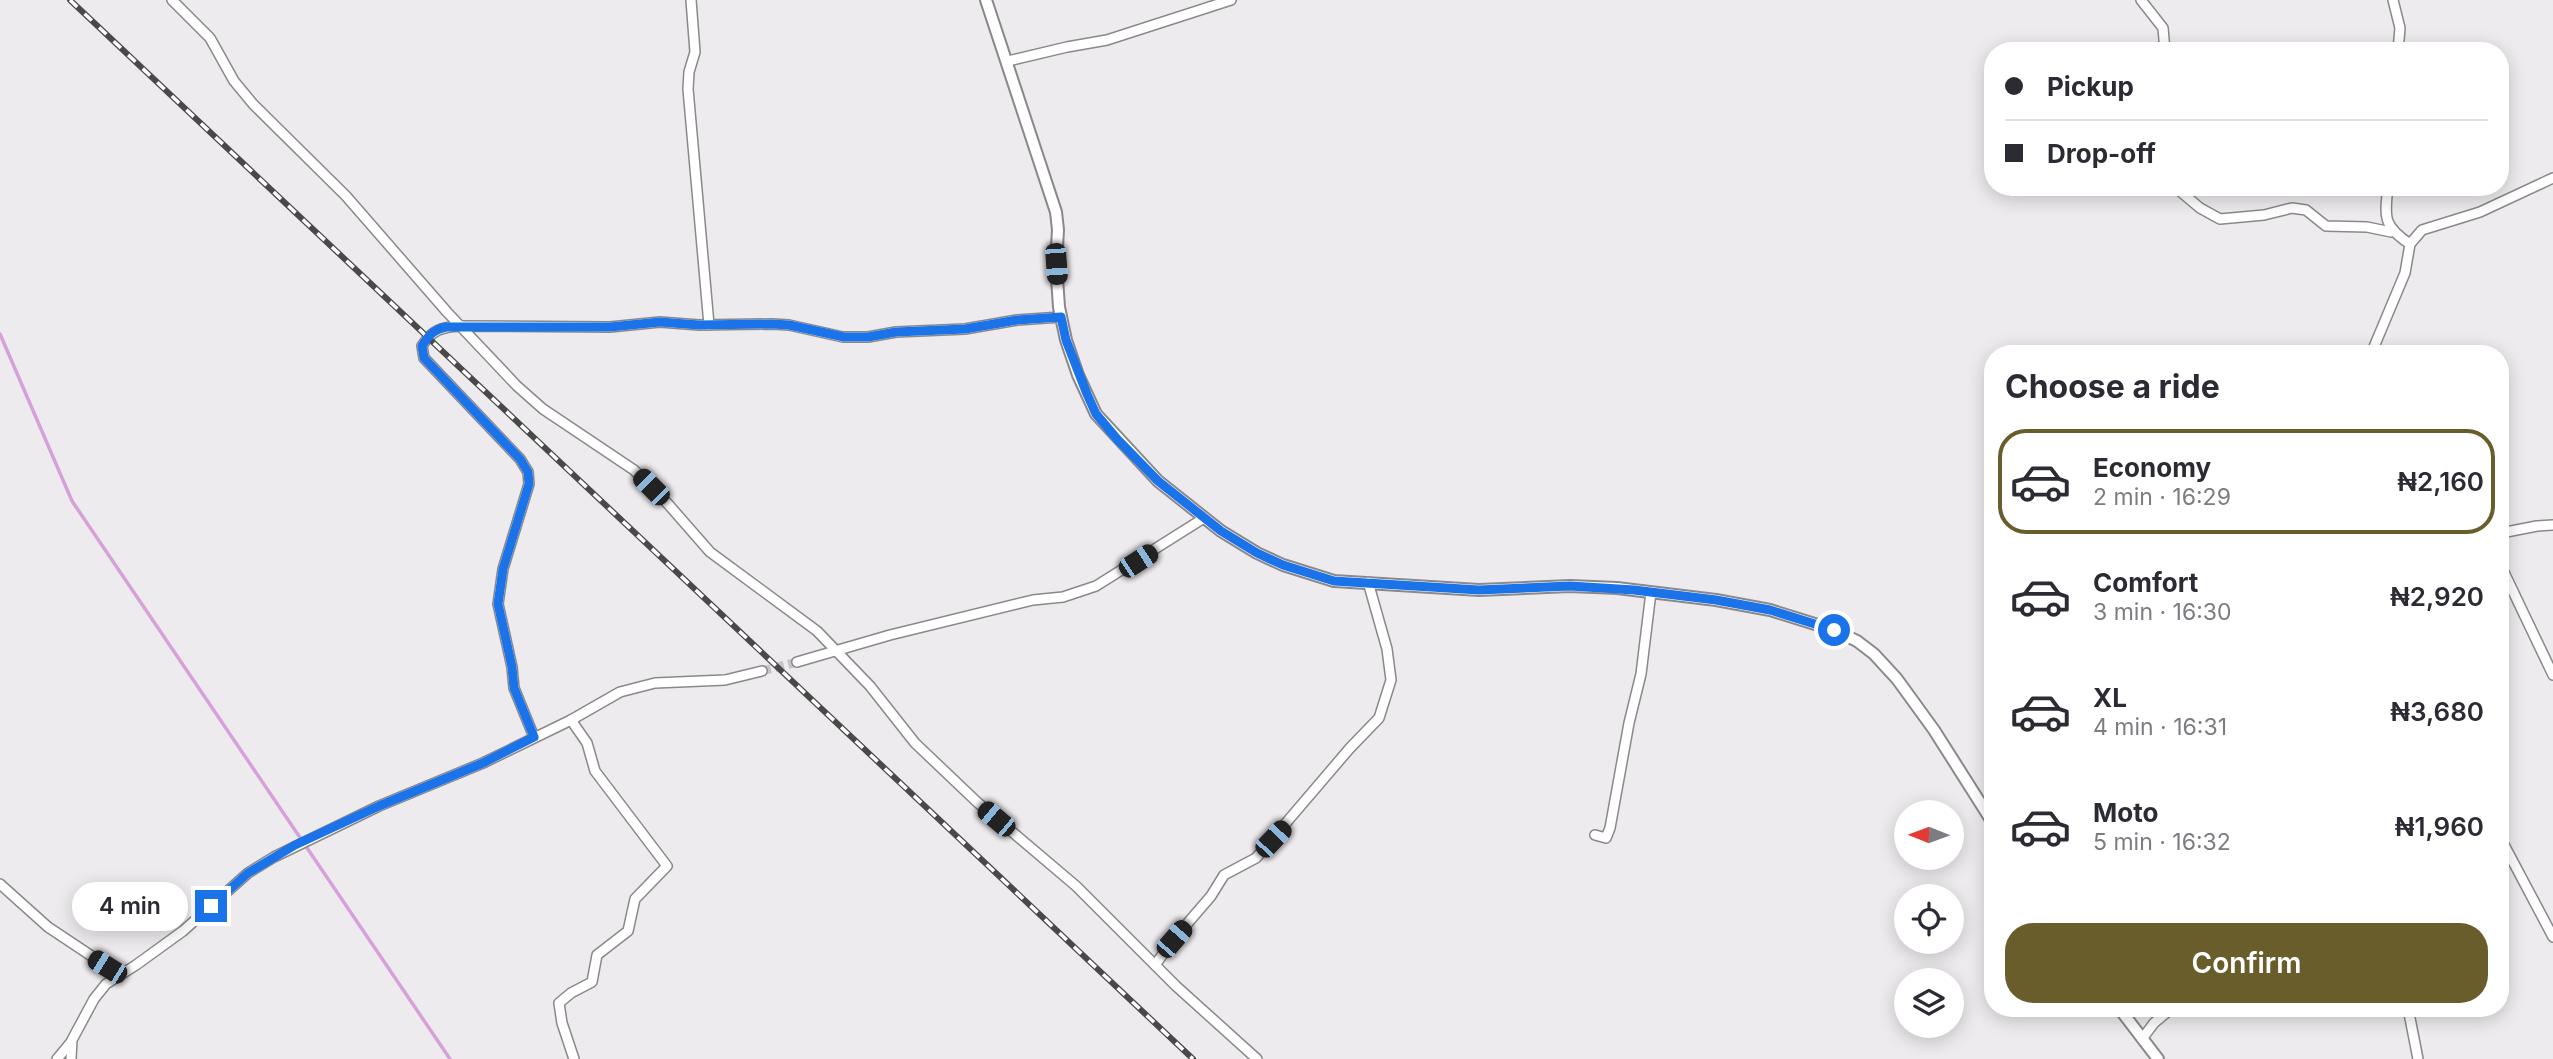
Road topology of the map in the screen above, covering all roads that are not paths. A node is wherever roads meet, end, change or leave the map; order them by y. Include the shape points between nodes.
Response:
1 (172, 0) edge
2 (691, 0) edge
3 (986, 0) edge
4 (1231, 0) edge
5 (2141, 0) edge
6 (2393, 0) edge
7 (2165, 42) edge
8 (2399, 42) edge
9 (1008, 61) junction
10 (2553, 178) edge
11 (2186, 196) edge
12 (2388, 196) edge
13 (2391, 232) junction
14 (2410, 244) junction
15 (1061, 317) junction
16 (709, 325) junction
17 (461, 326) junction
18 (2375, 345) edge
19 (1204, 518) junction
20 (2553, 525) edge
21 (2509, 531) edge
22 (1368, 582) junction
23 (2509, 583) edge
24 (1651, 592) junction
25 (838, 650) junction
26 (797, 662) tunnel mouth
27 (762, 671) tunnel mouth
28 (2553, 675) edge
29 (571, 720) junction
30 (534, 737) junction
31 (1984, 809) edge
32 (1595, 835) dead end
33 (2509, 854) edge
34 (0, 884) edge
35 (2553, 937) edge
36 (1156, 965) junction
37 (120, 975) junction
38 (2126, 1017) edge
39 (2161, 1017) edge
40 (2410, 1017) edge
41 (2142, 1039) junction
42 (72, 1040) junction
43 (57, 1059) edge
44 (71, 1059) edge
45 (574, 1059) edge
46 (1256, 1059) edge
47 (2158, 1059) edge
48 (2418, 1059) edge

1 - 17 street via 210,38 253,104 346,195
2 - 16 street via 695,52 688,89
3 - 9 street
4 - 9 street via 1107,40
5 - 7 street via 2164,28
6 - 8 street
9 - 15 street via 1056,212
10 - 14 street via 2480,212 2422,230
11 - 13 street via 2221,219 2292,208 2306,210 2326,226
12 - 13 street
13 - 14 street
14 - 18 street via 2405,273
15 - 16 street via 868,337 844,337 789,325
15 - 19 street via 1096,414 1158,481
16 - 17 street
17 - 25 street via 543,409 634,470 710,552
17 - 30 street via 436,329 421,350 528,472 529,484 503,569 498,604 514,688
19 - 22 street via 1283,565 1334,581
19 - 25 street via 1096,586
20 - 21 street
22 - 24 street via 1479,590 1570,586
22 - 36 street via 1391,680 1379,718 1256,858 1224,875
23 - 28 street
24 - 31 street via 1770,610 1857,641 1910,696
24 - 32 street via 1642,674 1610,828 1606,838
25 - 26 street
25 - 36 street via 915,743 976,802 1076,886
27 - 29 street via 725,680 655,683 620,692
29 - 30 street
29 - 45 street via 587,743 595,771 667,866 635,899 628,931 597,955 592,982 559,1003
30 - 37 street via 262,863 183,931
33 - 35 street
34 - 37 street via 48,927
36 - 46 street
37 - 42 street via 94,999
38 - 41 street
39 - 41 street
40 - 48 street
41 - 47 street
42 - 43 street
42 - 44 street

